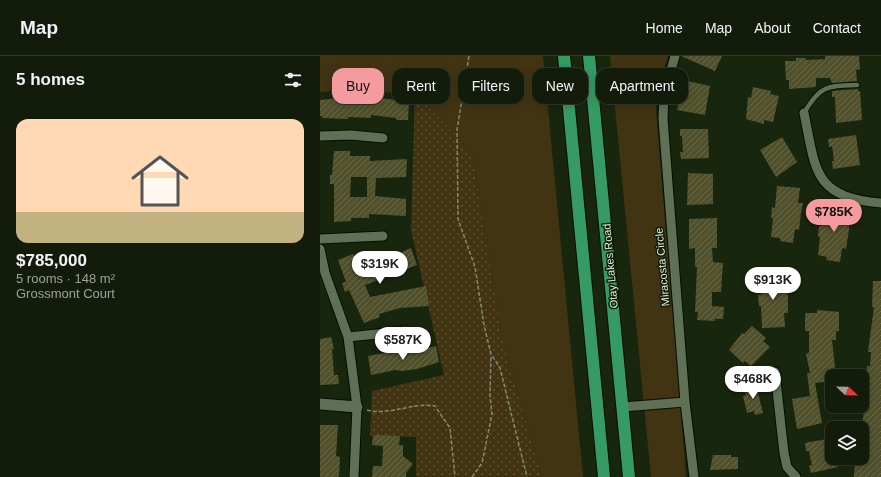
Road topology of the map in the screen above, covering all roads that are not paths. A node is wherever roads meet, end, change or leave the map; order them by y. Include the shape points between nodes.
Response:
1 (564, 56) edge
2 (590, 56) edge
3 (675, 56) edge
4 (857, 85) dead end
5 (804, 113) joint
6 (320, 136) edge
7 (383, 138) dead end
8 (881, 203) edge
9 (383, 236) dead end
10 (320, 239) edge
11 (320, 249) edge
12 (406, 331) dead end
13 (348, 337) junction
14 (775, 372) dead end
15 (685, 402) junction
16 (320, 404) edge
17 (357, 407) junction
18 (623, 407) junction
19 (354, 477) edge
20 (604, 477) edge
21 (630, 477) edge
22 (694, 477) edge
23 (796, 477) edge

1 - 20 main road
2 - 18 main road, Otay Lakes Road
3 - 15 street, Miracosta Circle via 667,80 663,114
4 - 5 lane via 834,86 821,90
5 - 8 street via 813,161 827,184 838,193 852,199
6 - 7 street
9 - 10 street
11 - 13 street via 325,273
12 - 13 street
13 - 17 street
14 - 23 street via 784,453 788,467
15 - 18 street
15 - 22 street, Miracosta Circle
16 - 17 street
17 - 19 street
18 - 21 main road, Otay Lakes Road

